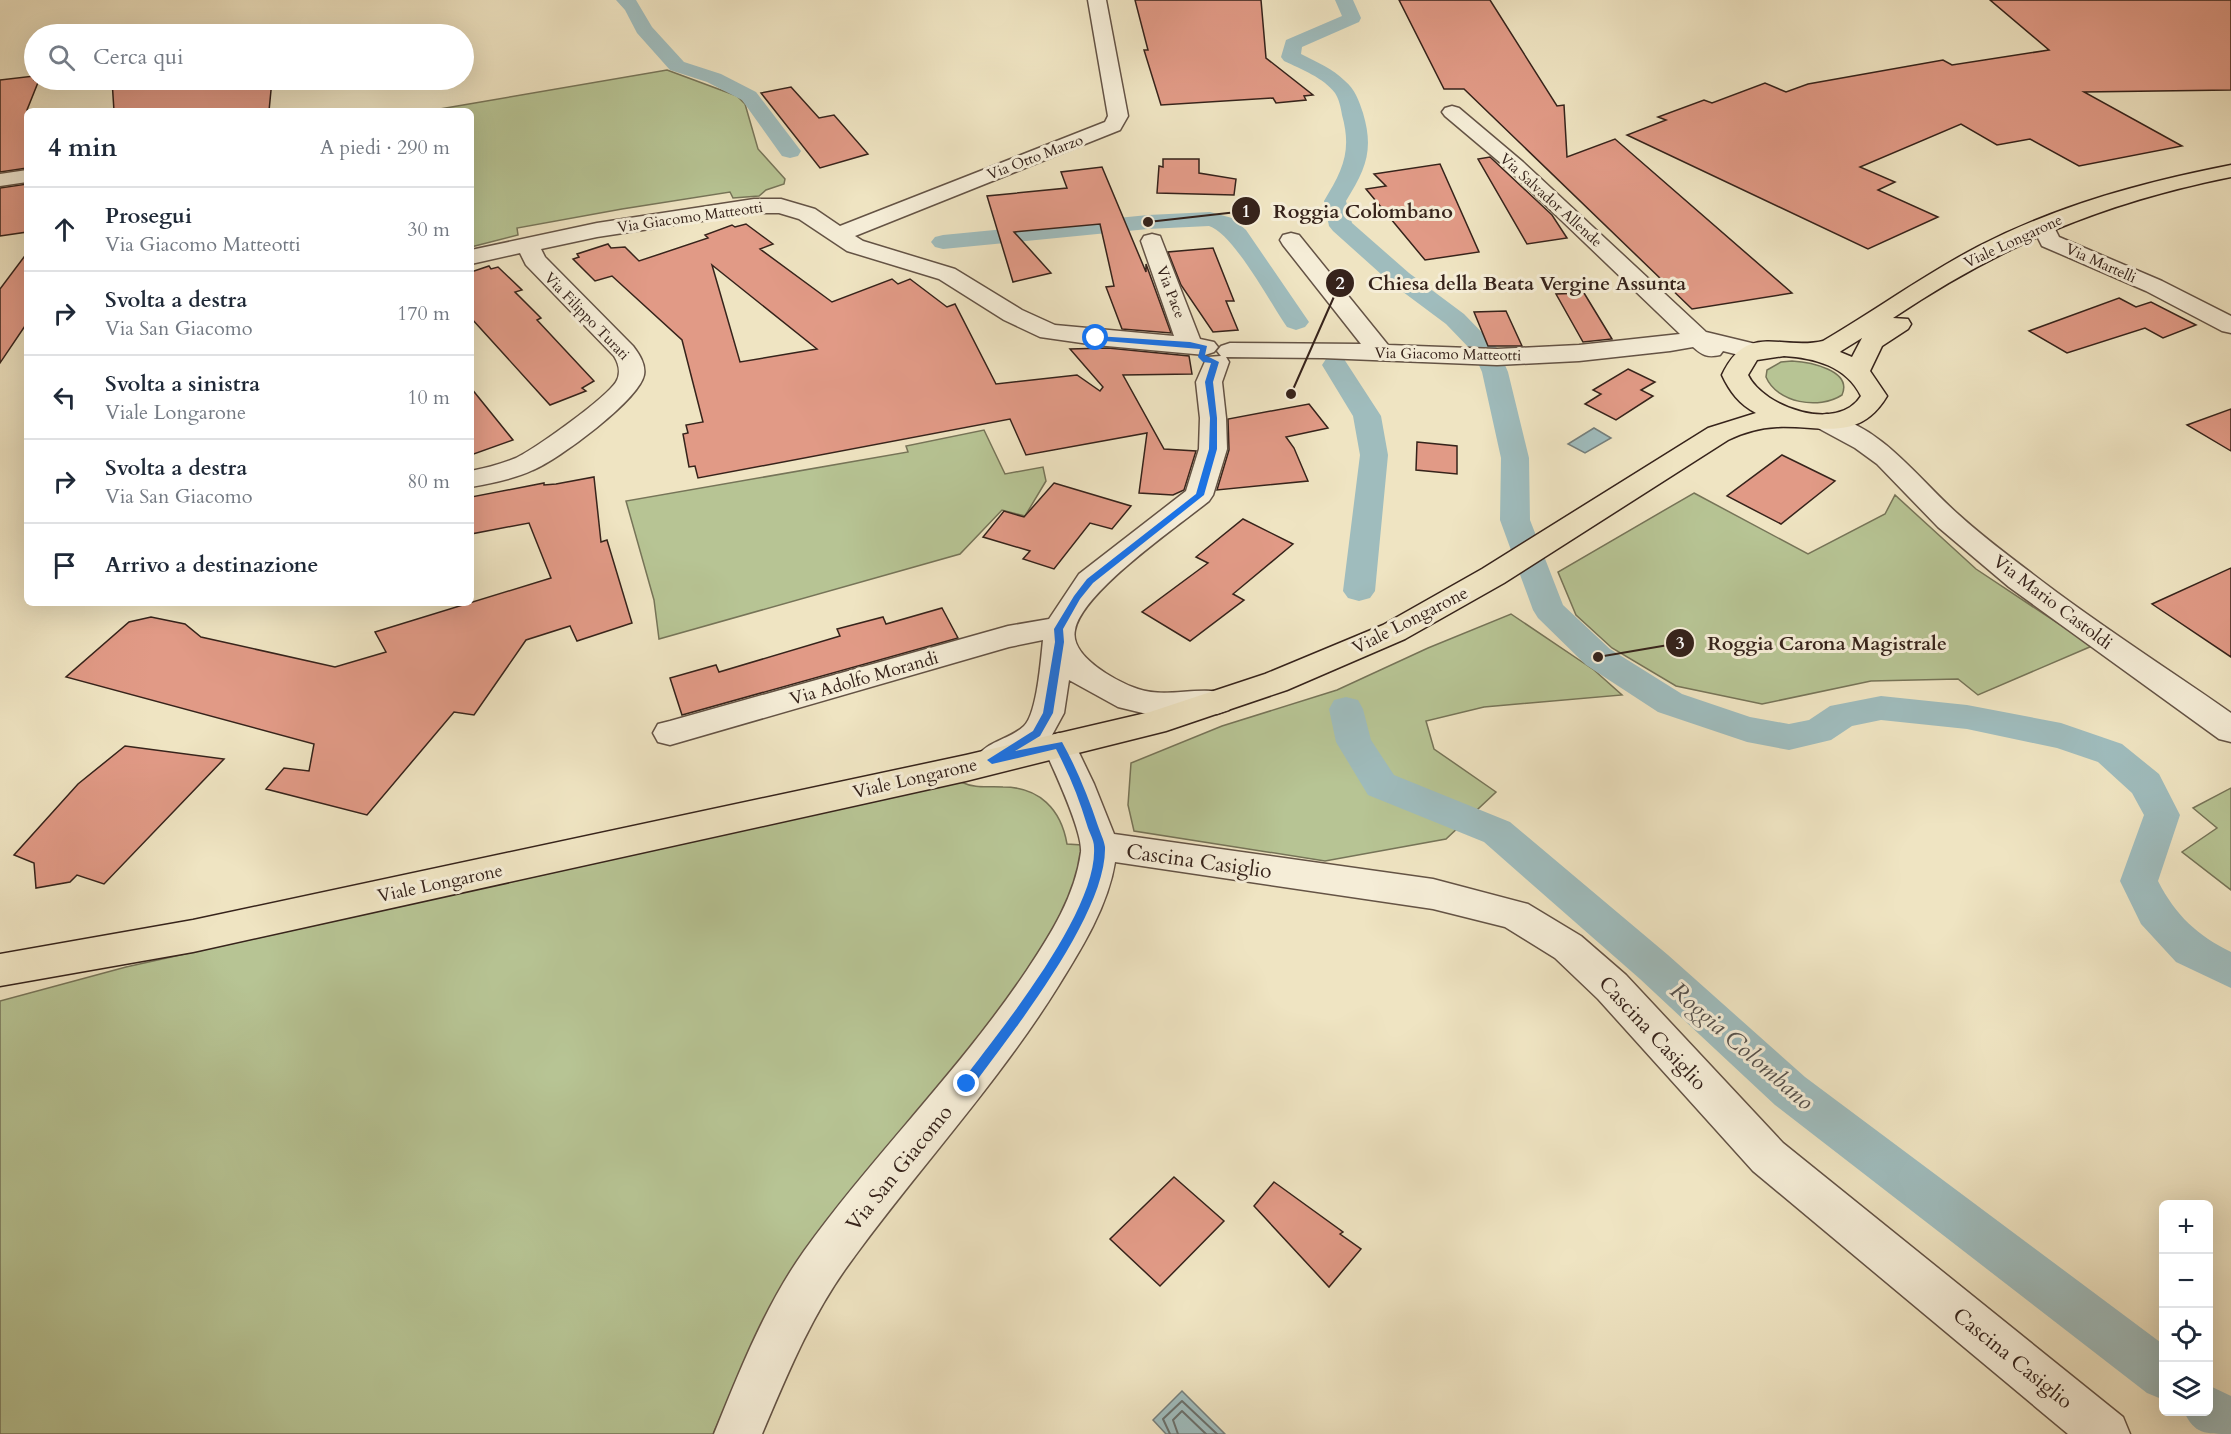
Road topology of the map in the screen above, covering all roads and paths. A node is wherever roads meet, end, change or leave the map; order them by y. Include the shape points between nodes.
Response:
1 (1097, 0) edge
2 (1452, 112) dead end
3 (2231, 171) edge
4 (24, 177) edge
5 (0, 180) edge
6 (2231, 186) edge
7 (2076, 231) junction
8 (2046, 233) junction
9 (837, 235) junction
10 (1291, 240) dead end
11 (1152, 241) dead end
12 (528, 245) junction
13 (474, 256) edge
14 (2154, 286) junction
15 (2231, 326) edge
16 (1700, 338) junction
17 (1210, 351) junction
18 (1755, 351) junction
19 (1812, 351) junction
20 (1381, 353) junction
21 (1857, 370) junction
22 (1738, 382) junction
23 (1864, 411) junction
24 (1800, 419) junction
25 (1827, 422) junction
26 (1718, 434) junction
27 (1887, 458) junction
28 (474, 477) edge
29 (1059, 635) junction
30 (1217, 702) junction
31 (2231, 730) edge
32 (670, 733) dead end
33 (1059, 745) junction
34 (992, 760) junction
35 (1099, 846) junction
36 (193, 936) junction
37 (0, 970) edge
38 (0, 990) edge
39 (738, 1434) edge
40 (2106, 1434) edge

1 - 9 street, Via Otto Marzo via 1118,116 1113,126
2 - 16 street, Via Salvador Allende via 1516,166
3 - 8 main road, Viale Longarone via 2183,179 2109,200
4 - 5 street
6 - 7 main road, Viale Longarone via 2135,209
7 - 8 main road, Viale Longarone
7 - 14 street, Via Martelli
8 - 14 street, Via Martelli
8 - 19 main road, Viale Longarone via 2018,235 1957,267 1832,346
8 - 21 main road, Viale Longarone via 1872,342
9 - 12 street, Via Giacomo Matteotti via 794,209 754,206 597,230
9 - 17 street, Via Giacomo Matteotti via 855,246 947,274 1013,315 1049,332
10 - 20 street
11 - 17 street, Via Pace
12 - 13 street, Via Giacomo Matteotti
12 - 28 street, Via Filippo Turati via 534,260 624,351 632,362 632,373 614,398 534,459 512,469
14 - 15 street, Via Martelli
16 - 18 street, Via Salvador Allende
16 - 20 street, Via Giacomo Matteotti via 1579,353 1497,357
16 - 22 street, Via Salvador Allende
17 - 20 street, Via Giacomo Matteotti
17 - 29 street via 1213,449 1200,495 1090,581
18 - 19 main road
18 - 22 main road, Viale Longarone via 1741,359
19 - 21 main road
21 - 23 main road via 1869,382 1874,396
22 - 24 main road via 1764,407
22 - 26 main road, Viale Longarone via 1736,412
23 - 25 main road
23 - 27 street, Via Mario Castoldi
24 - 25 main road
24 - 26 main road, Viale Longarone via 1752,421
25 - 27 street, Via Mario Castoldi
26 - 30 main road, Viale Longarone via 1493,576 1394,632 1276,682
27 - 31 street, Via Mario Castoldi via 1948,521 2019,580
29 - 30 street via 1083,675 1130,699 1155,704
29 - 32 street, Via Adolfo Morandi via 1038,630 1008,637
29 - 34 street via 1048,713 1036,734
30 - 33 main road, Viale Longarone via 1154,723
33 - 34 main road, Viale Longarone
33 - 35 street, Via San Giacomo via 1080,788
34 - 36 main road, Viale Longarone
35 - 39 street, Via San Giacomo via 1088,899 1074,927 1031,997 967,1084 832,1250 772,1355
35 - 40 street, Cascina Casiglio via 1432,894 1515,915 1568,947 1612,987 1768,1157
36 - 37 main road, Viale Longarone
36 - 38 main road, Viale Longarone

